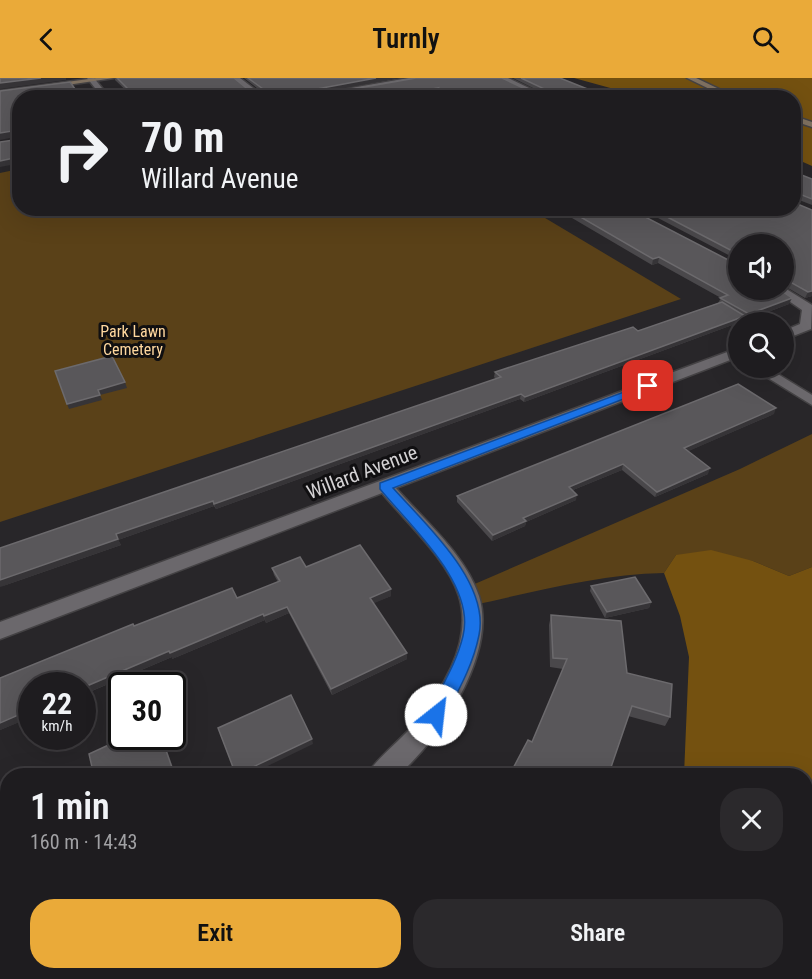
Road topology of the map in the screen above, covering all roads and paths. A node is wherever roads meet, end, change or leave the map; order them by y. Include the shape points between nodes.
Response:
1 (111, 78) edge
2 (235, 78) edge
3 (422, 78) edge
4 (502, 78) edge
5 (690, 78) edge
6 (91, 79) edge
7 (20, 90) edge
8 (252, 90) edge
9 (346, 90) edge
10 (529, 90) edge
11 (717, 90) edge
12 (794, 300) edge
13 (794, 331) edge
14 (728, 356) edge
15 (775, 378) edge
16 (812, 401) edge
17 (385, 486) junction
18 (0, 631) edge
19 (389, 768) edge

1 - 6 street
2 - 8 street
3 - 9 street
4 - 10 street
5 - 11 street
6 - 7 street
12 - 13 street via 809,309 806,326
14 - 17 street, Willard Avenue
15 - 16 street
17 - 18 street, Willard Avenue
17 - 19 street via 453,568 470,597 472,633 459,675 436,715

